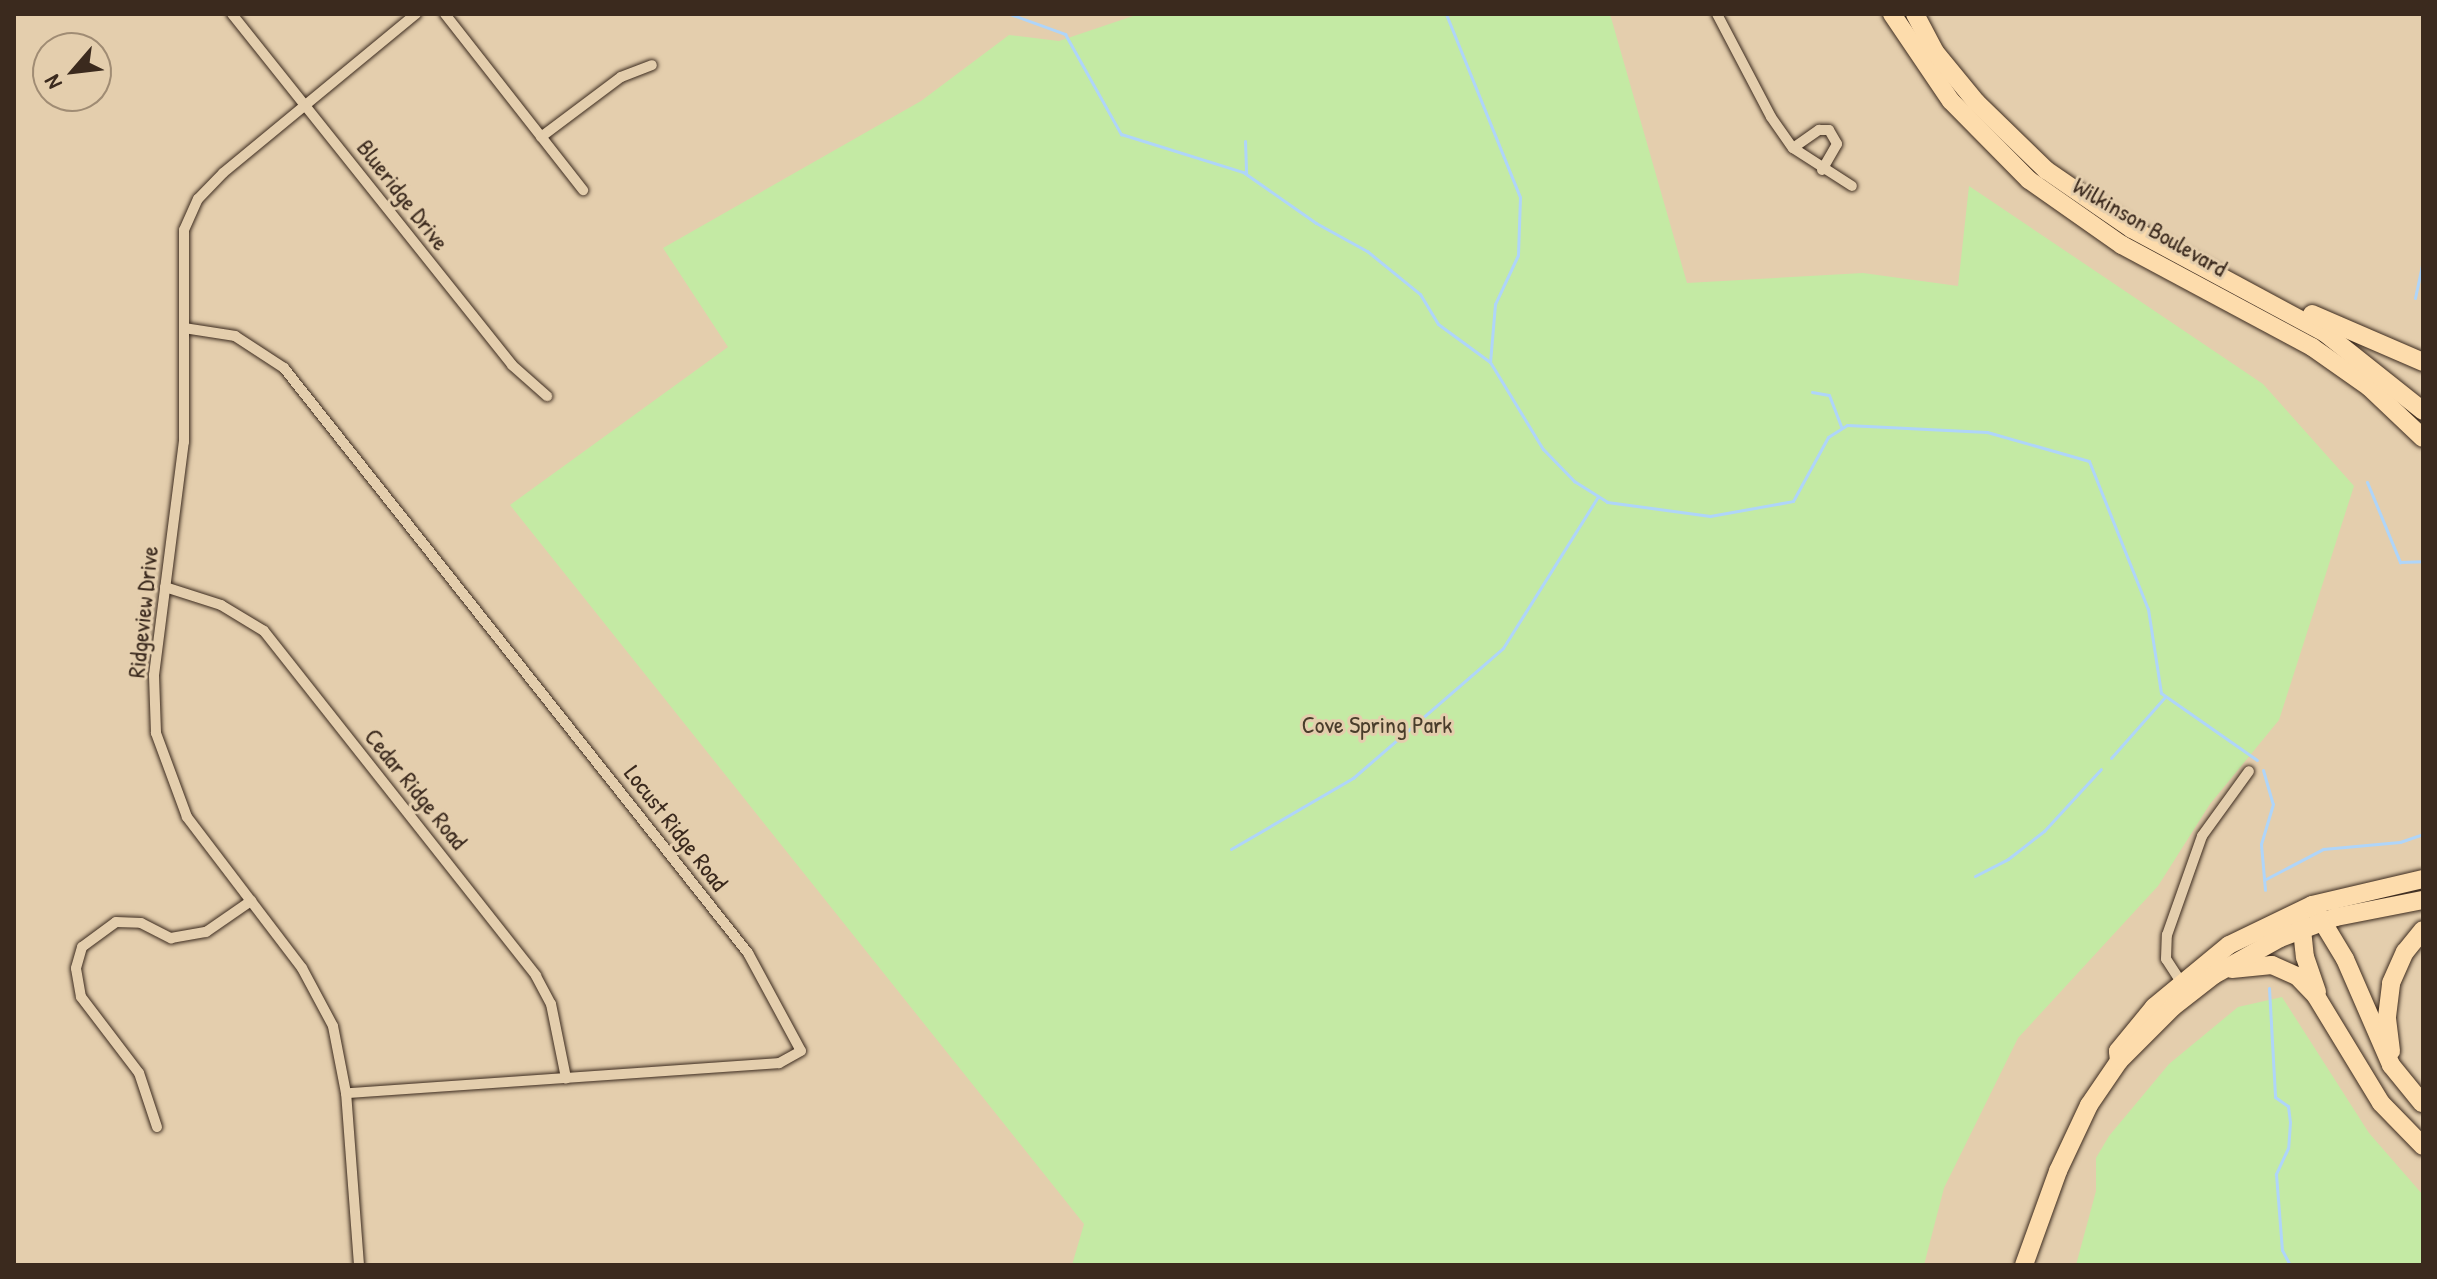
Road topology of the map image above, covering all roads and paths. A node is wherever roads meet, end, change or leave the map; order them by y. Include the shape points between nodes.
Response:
1 (232, 14) edge
2 (416, 14) edge
3 (445, 14) edge
4 (1717, 14) edge
5 (1892, 14) edge
6 (1915, 14) edge
7 (652, 65) dead end
8 (306, 106) junction
9 (541, 137) junction
10 (1793, 148) junction
11 (1822, 170) junction
12 (1852, 186) dead end
13 (583, 190) dead end
14 (2238, 285) junction
15 (184, 328) junction
16 (2423, 362) edge
17 (547, 396) dead end
18 (2423, 411) edge
19 (2423, 438) edge
20 (165, 587) junction
21 (2249, 771) dead end
22 (2422, 879) edge
23 (2423, 900) edge
24 (251, 901) junction
25 (2312, 912) junction
26 (2302, 929) junction
27 (2423, 930) edge
28 (2214, 975) junction
29 (2185, 987) junction
30 (2325, 1011) junction
31 (566, 1078) junction
32 (346, 1093) junction
33 (2422, 1103) edge
34 (157, 1127) dead end
35 (2423, 1146) edge
36 (359, 1265) edge
37 (2024, 1265) edge

1 - 8 street, Blueridge Drive
2 - 8 street, Ridgeview Drive
3 - 9 street
4 - 10 street via 1750,81
5 - 19 highway, Wilkinson Boulevard via 1951,101 2029,180 2122,245 2303,341 2369,387
6 - 14 highway, Wilkinson Boulevard via 1962,86 2046,170 2132,229
7 - 9 street via 621,77
8 - 15 street, Ridgeview Drive via 198,199 184,230
8 - 17 street, Blueridge Drive via 512,365
9 - 13 street
10 - 11 street
10 - 11 street via 1819,130 1829,130 1837,144
11 - 12 street
14 - 16 highway
14 - 18 highway, Wilkinson Boulevard via 2356,354
15 - 20 street, Ridgeview Drive via 184,442
15 - 31 street, Locust Ridge Road via 235,336 284,368 748,953 801,1051 779,1063
20 - 24 street, Ridgeview Drive via 154,675 156,733 167,775 187,817
20 - 31 street, Cedar Ridge Road via 221,605 264,631 536,976 551,1004
21 - 29 street via 2202,836 2170,925 2164,952
22 - 25 highway
23 - 25 highway
24 - 32 street, Ridgeview Drive via 302,968 333,1026
24 - 34 street via 206,932 171,938 141,923 116,922 82,947 76,968 81,997 139,1073
25 - 26 highway
25 - 29 highway via 2229,945
25 - 33 highway via 2345,959 2391,1065
26 - 28 highway
26 - 30 highway via 2308,970
27 - 33 highway via 2397,967 2387,1017 2397,1068
28 - 29 highway
28 - 30 highway via 2252,965 2286,969
29 - 37 highway via 2125,1041 2119,1061 2076,1129
30 - 35 highway via 2381,1103
31 - 32 street, Locust Ridge Road
32 - 36 street, Ridgeview Drive

